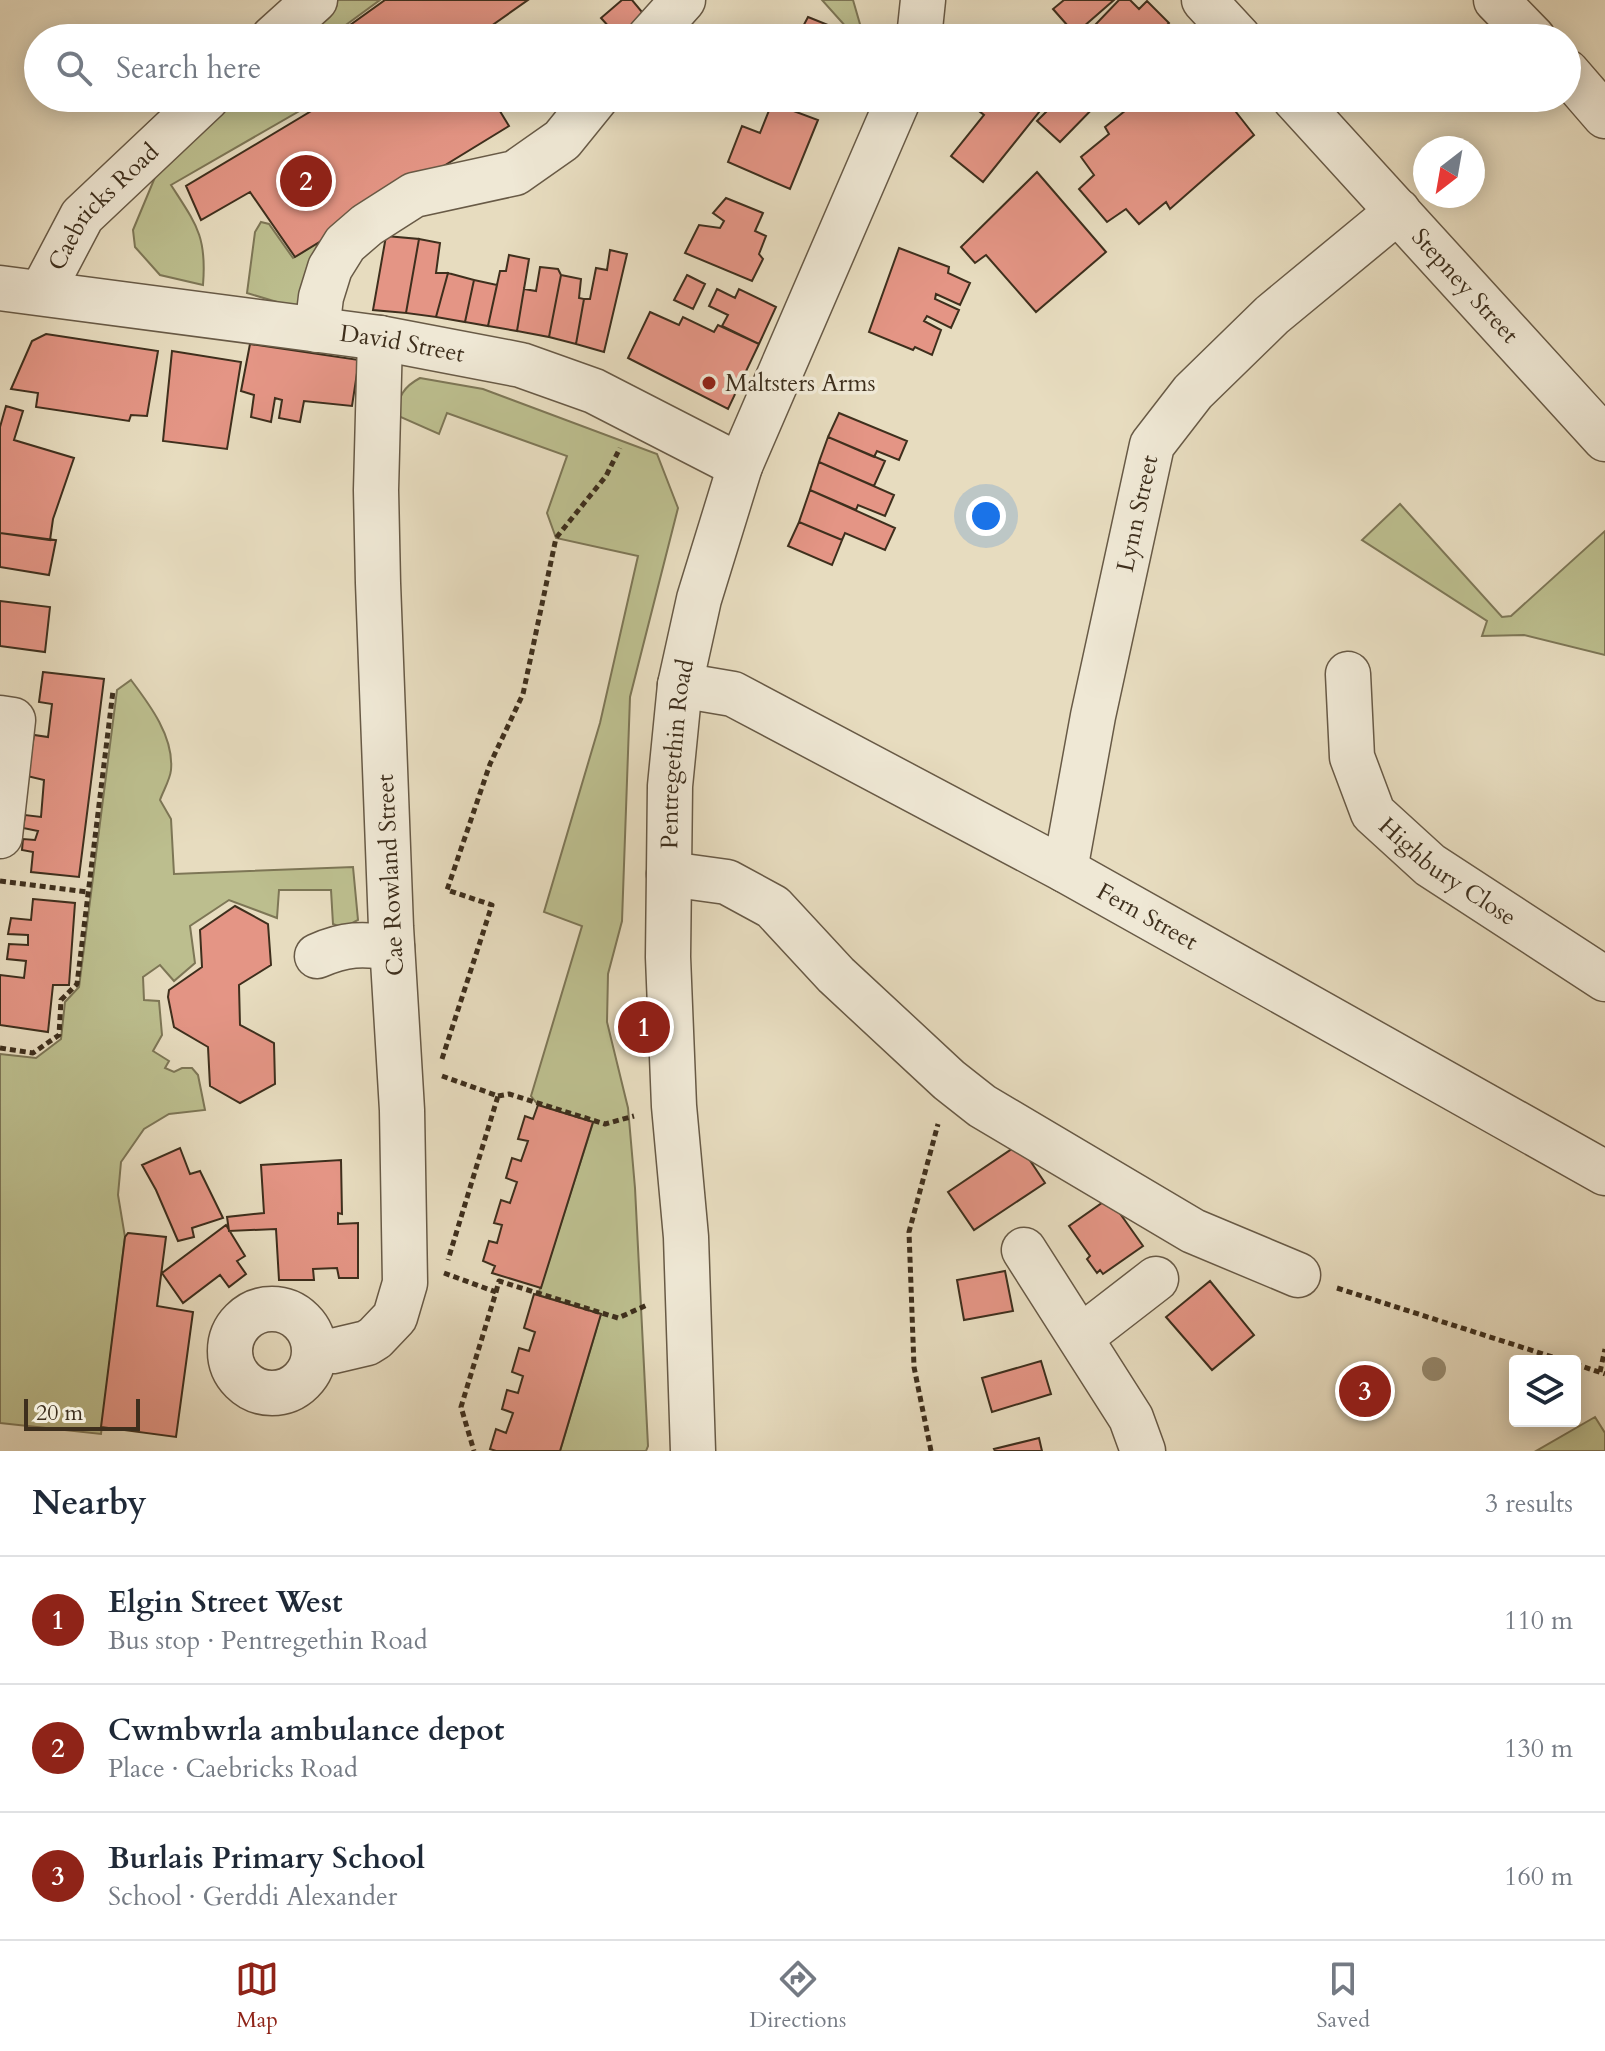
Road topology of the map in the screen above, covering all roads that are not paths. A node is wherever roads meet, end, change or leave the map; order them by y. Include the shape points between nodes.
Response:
1 (315, 0) edge
2 (683, 0) edge
3 (923, 0) edge
4 (1204, 0) edge
5 (1496, 0) edge
6 (288, 24) edge
7 (662, 24) edge
8 (920, 24) edge
9 (1226, 24) edge
10 (1519, 24) edge
11 (1581, 88) edge
12 (192, 112) edge
13 (585, 112) edge
14 (893, 112) edge
15 (1307, 112) edge
16 (1605, 116) edge
17 (1398, 211) junction
18 (21, 290) edge
19 (317, 330) junction
20 (380, 338) junction
21 (1605, 439) edge
22 (740, 466) junction
23 (1348, 674) dead end
24 (680, 685) junction
25 (6, 719) edge
26 (0, 836) edge
27 (1065, 870) junction
28 (669, 874) junction
29 (392, 947) junction
30 (317, 956) dead end
31 (1605, 979) edge
32 (1605, 1173) edge
33 (1024, 1250) dead end
34 (1298, 1275) road end
35 (1156, 1279) dead end
36 (1081, 1337) junction
37 (315, 1349) dead end
38 (693, 1451) edge
39 (1143, 1451) edge

1 - 6 street
2 - 7 street
3 - 8 street
4 - 9 street
5 - 10 street
11 - 16 street
12 - 18 street, Caebricks Road via 82,216
13 - 19 street via 562,140 515,173 414,195 367,225 345,244 330,268
14 - 22 street, Pentregethin Road
15 - 17 street, Stepney Street
17 - 21 street, Stepney Street
17 - 27 street, Lynn Street via 1272,315 1193,392 1152,445
18 - 19 street, David Street
19 - 20 street, David Street
20 - 22 street, David Street via 521,365 594,391
20 - 29 street, Cae Rowland Street via 376,490
22 - 24 street, Pentregethin Road via 699,599
23 - 31 street, Highbury Close via 1352,757 1373,813 1430,865
24 - 27 street, Fern Street via 733,694
24 - 28 street, Pentregethin Road via 670,786
25 - 26 street
27 - 32 street, Fern Street
28 - 34 street via 727,882 773,907 836,975 982,1106 1193,1231
28 - 38 street, Pentregethin Road via 674,1106 686,1237
29 - 30 street via 357,943
29 - 37 street, Cae Rowland Street via 402,1110 404,1295 395,1317 367,1343 333,1351
33 - 36 street
35 - 36 street
36 - 39 street via 1131,1418

